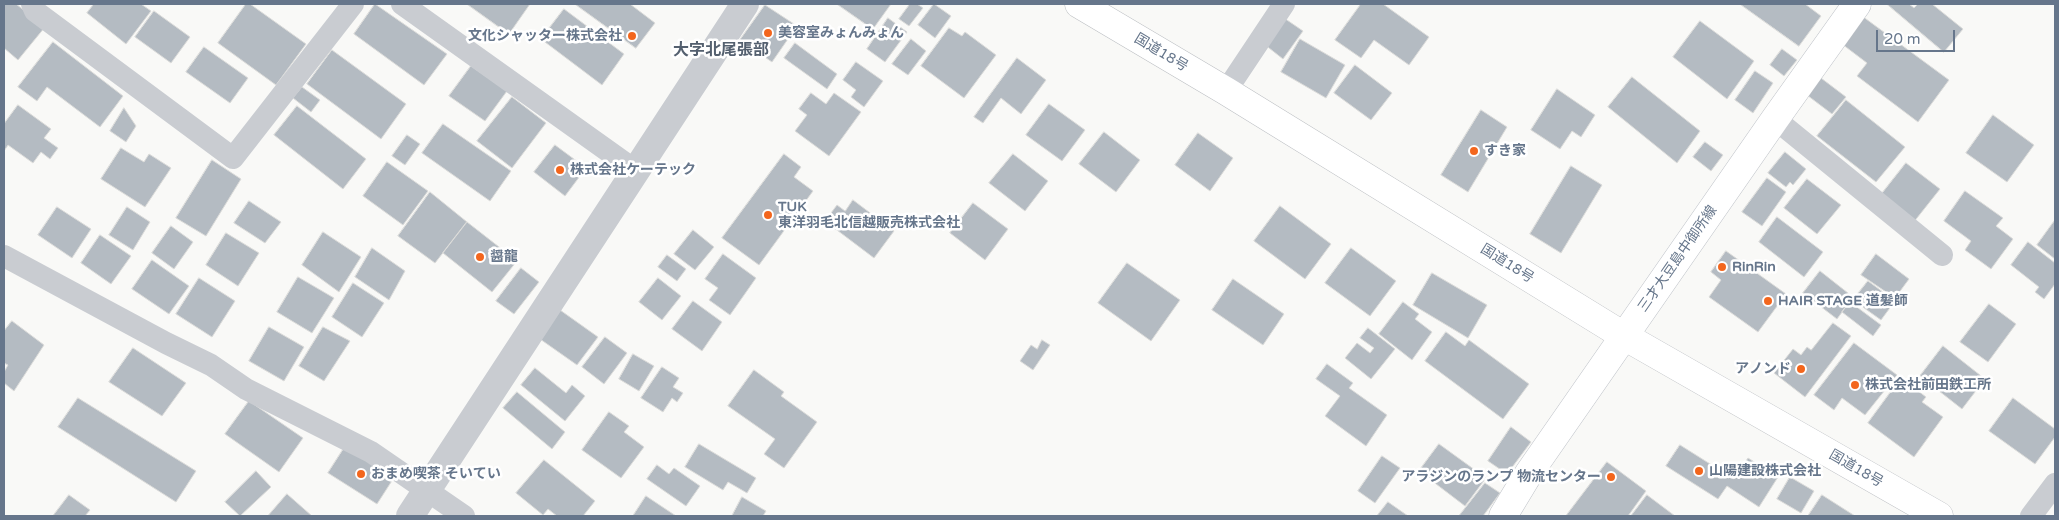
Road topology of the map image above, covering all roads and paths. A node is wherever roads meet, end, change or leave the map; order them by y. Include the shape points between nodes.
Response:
1 (32, 4) edge
2 (353, 4) edge
3 (402, 4) edge
4 (745, 4) edge
5 (1079, 4) edge
6 (1284, 4) edge
7 (1857, 4) edge
8 (1226, 91) junction
9 (1774, 119) junction
10 (636, 171) junction
11 (1942, 255) dead end
12 (4, 256) edge
13 (1624, 336) junction
14 (2055, 484) edge
15 (427, 490) junction
16 (410, 516) edge
17 (464, 516) edge
18 (1503, 516) edge
19 (1939, 516) edge
20 (2031, 516) edge

1 - 2 street via 35,11 233,158
3 - 10 street
4 - 10 street
5 - 8 main road, 国道18号
6 - 8 street
7 - 9 main road, 三才大豆島中御所線
8 - 13 main road, 国道18号
9 - 11 street
9 - 13 main road, 三才大豆島中御所線
10 - 15 street
12 - 15 street via 211,366 246,389 371,452
13 - 18 main road, 三才大豆島中御所線
13 - 19 main road, 国道18号
14 - 20 street
15 - 16 street
15 - 17 street

